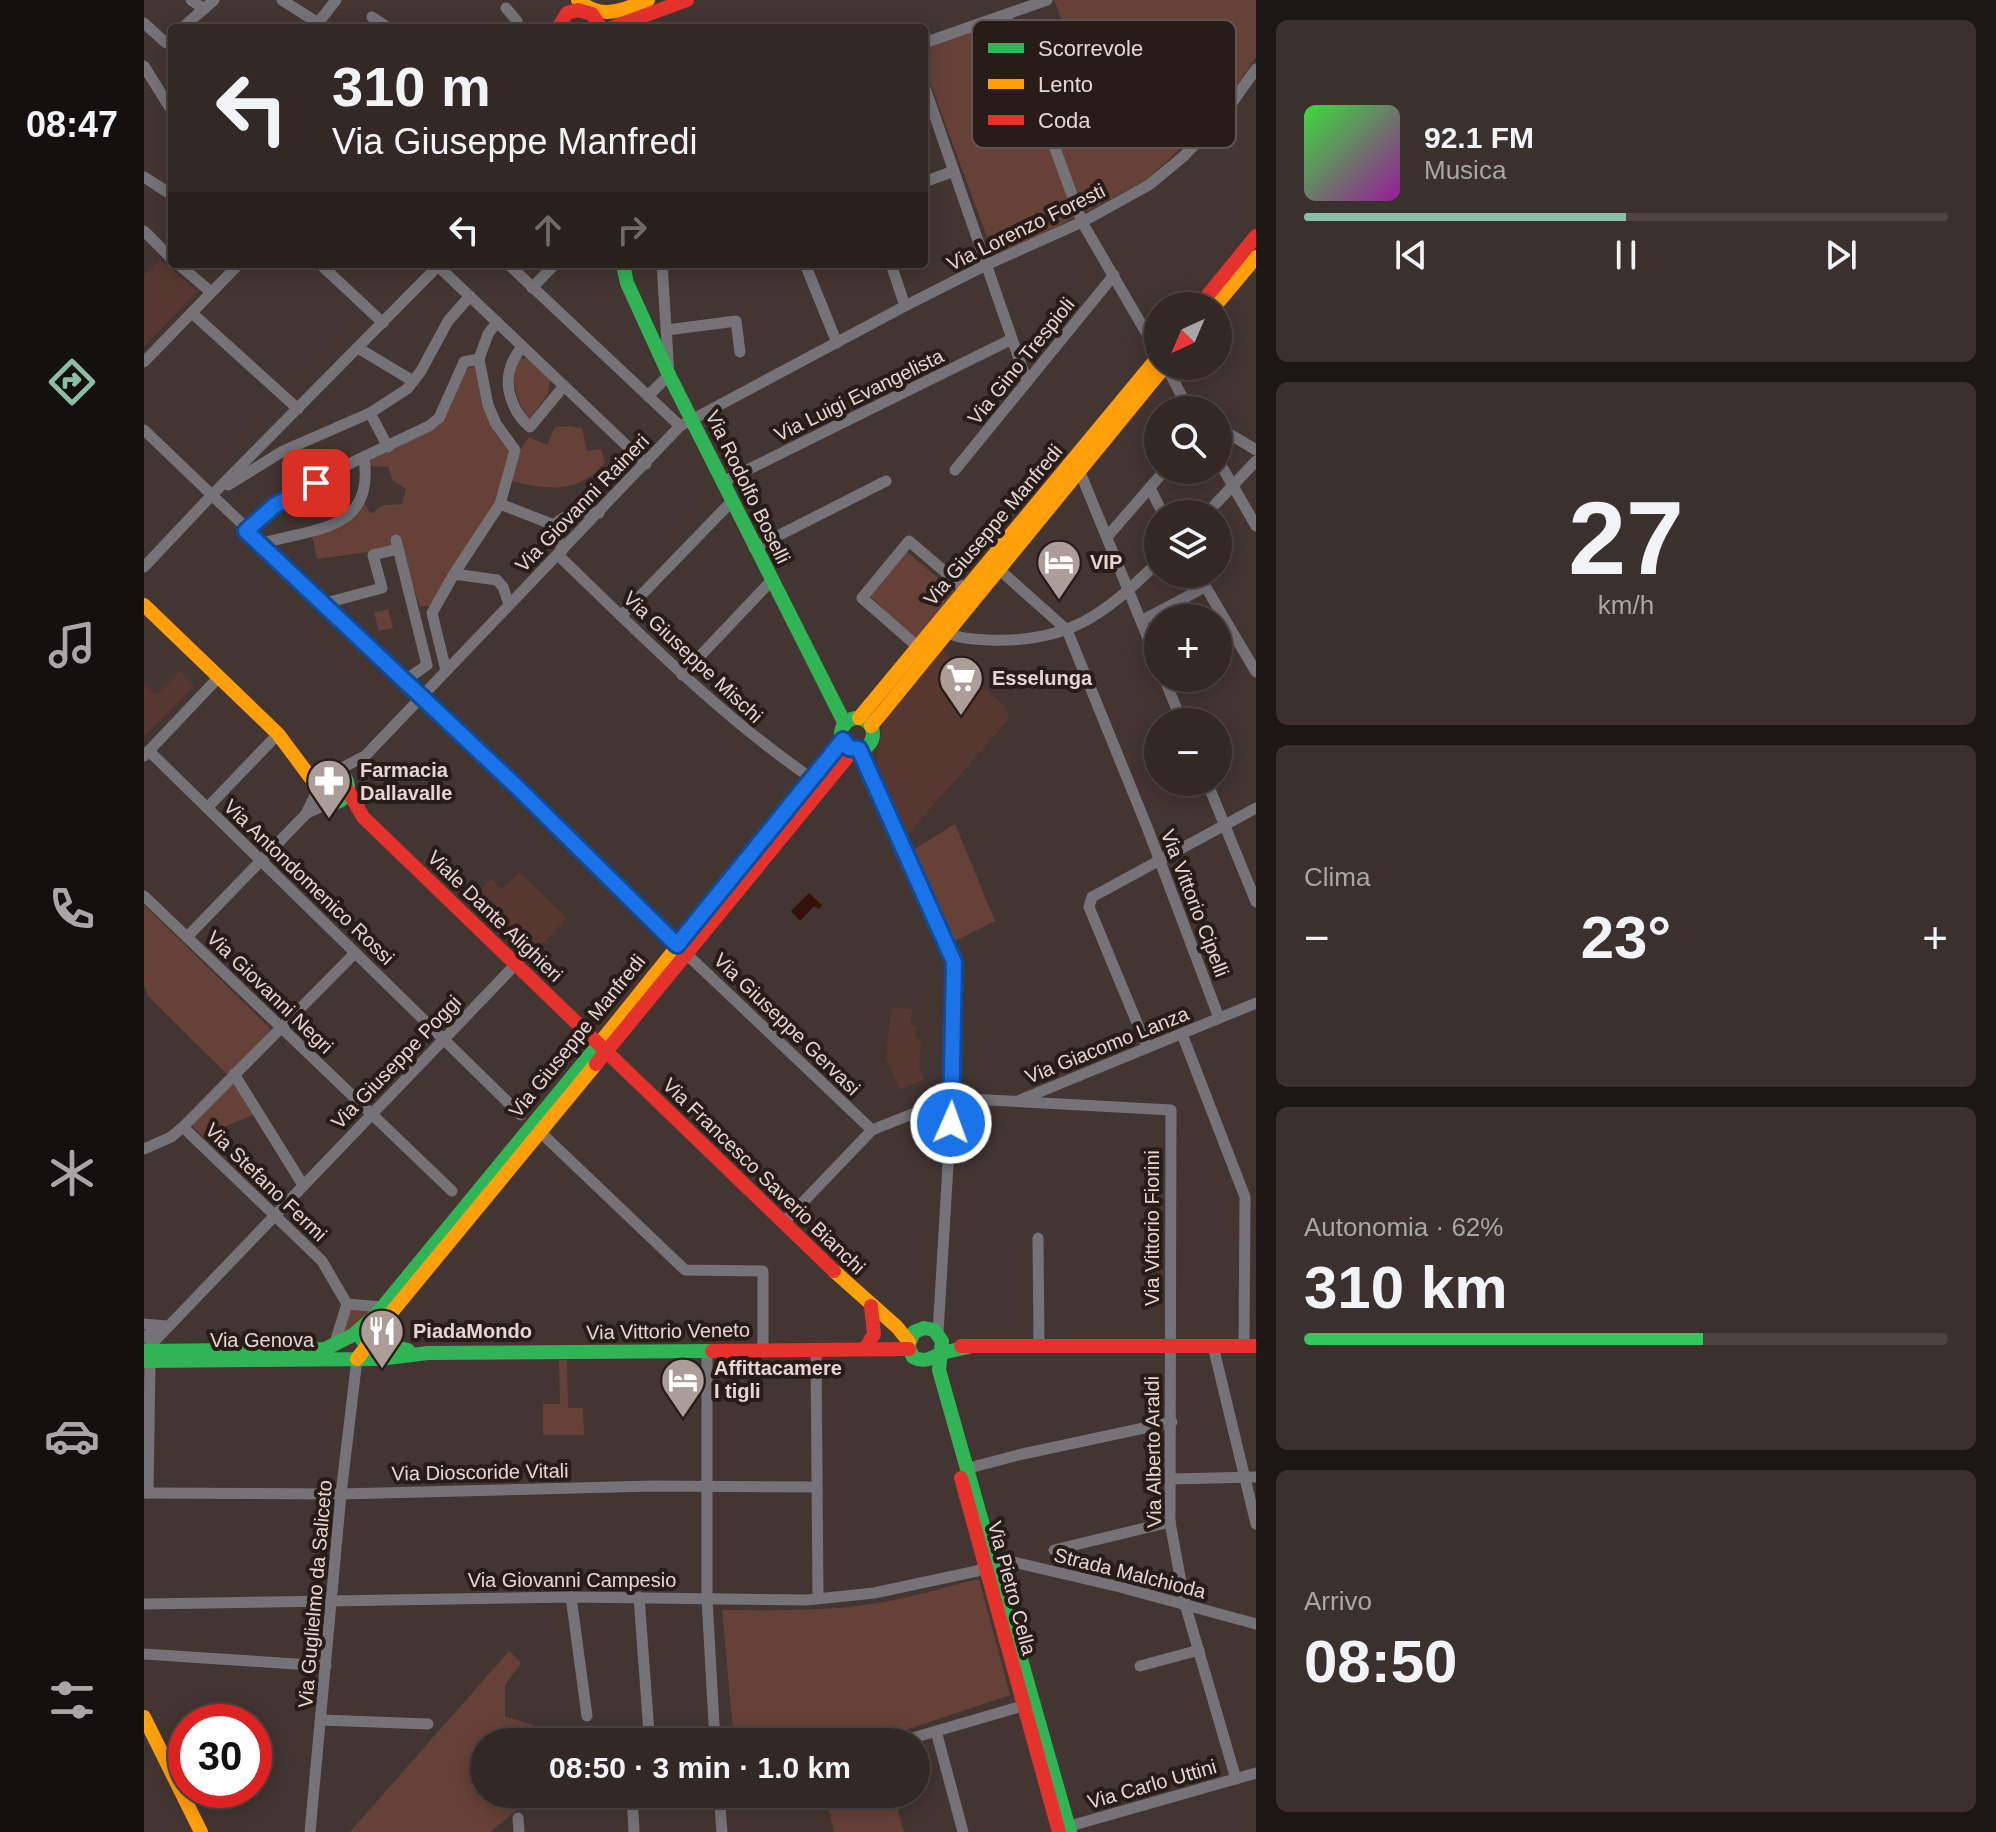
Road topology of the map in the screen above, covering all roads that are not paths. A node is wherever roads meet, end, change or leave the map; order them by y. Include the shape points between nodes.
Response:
1 (191, 0) edge
2 (214, 0) edge
3 (282, 0) edge
4 (336, 0) edge
5 (568, 0) edge
6 (648, 0) edge
7 (687, 0) edge
8 (1047, 0) edge
9 (583, 6) edge
10 (506, 8) dead end
11 (204, 9) junction
12 (1006, 15) junction
13 (372, 17) dead end
14 (991, 20) edge
15 (1008, 20) edge
16 (144, 23) edge
17 (559, 23) edge
18 (187, 24) edge
19 (319, 24) edge
20 (323, 24) edge
21 (383, 24) edge
22 (518, 24) edge
23 (600, 24) edge
24 (622, 24) edge
25 (972, 27) edge
26 (168, 41) edge
27 (928, 42) edge
28 (144, 66) edge
29 (1256, 69) edge
30 (928, 96) edge
31 (1236, 97) edge
32 (168, 105) edge
33 (1055, 148) edge
34 (1191, 148) edge
35 (954, 171) junction
36 (144, 177) edge
37 (928, 181) edge
38 (168, 192) edge
39 (1082, 222) junction
40 (144, 231) edge
41 (1256, 236) edge
42 (168, 255) edge
43 (1252, 257) edge
44 (986, 265) junction
45 (183, 268) edge
46 (235, 268) edge
47 (324, 268) edge
48 (436, 268) edge
49 (442, 268) edge
50 (512, 268) edge
51 (551, 268) edge
52 (624, 268) edge
53 (662, 268) edge
54 (807, 268) edge
55 (892, 268) edge
56 (1114, 275) junction
57 (532, 288) junction
58 (211, 292) junction
59 (1214, 292) edge
60 (1226, 292) edge
61 (470, 296) junction
62 (905, 306) junction
63 (192, 313) junction
64 (497, 322) junction
65 (383, 323) junction
66 (667, 330) junction
67 (1144, 330) edge
68 (1012, 339) junction
69 (837, 343) junction
70 (522, 346) junction
71 (358, 348) junction
72 (740, 352) dead end
73 (479, 359) junction
74 (144, 362) edge
75 (1144, 374) edge
76 (669, 375) junction
77 (1154, 380) edge
78 (413, 381) junction
79 (1027, 382) junction
80 (564, 386) junction
81 (648, 396) junction
82 (298, 409) junction
83 (370, 413) junction
84 (687, 423) junction
85 (144, 430) edge
86 (1232, 435) edge
87 (388, 447) junction
88 (1256, 450) edge
89 (364, 458) junction
90 (1256, 461) edge
91 (646, 464) junction
92 (1076, 467) junction
93 (955, 470) dead end
94 (886, 481) dead end
95 (723, 482) junction
96 (1153, 484) edge
97 (1233, 486) junction
98 (1150, 488) junction
99 (211, 496) junction
100 (1156, 500) edge
101 (1220, 500) edge
102 (732, 501) junction
103 (500, 504) junction
104 (599, 513) junction
105 (554, 525) junction
106 (1256, 526) edge
107 (246, 531) junction
108 (1107, 537) junction
109 (260, 544) junction
110 (754, 548) junction
111 (560, 553) junction
112 (995, 565) junction
113 (144, 567) edge
114 (454, 574) junction
115 (1144, 576) edge
116 (771, 581) junction
117 (1203, 588) edge
118 (1206, 588) edge
119 (966, 590) junction
120 (1129, 591) junction
121 (322, 604) junction
122 (509, 604) junction
123 (144, 605) edge
124 (432, 613) junction
125 (415, 616) junction
126 (621, 616) junction
127 (1141, 621) junction
128 (1144, 628) edge
129 (942, 629) junction
130 (1067, 630) junction
131 (918, 647) junction
132 (446, 671) junction
133 (1256, 672) edge
134 (682, 675) junction
135 (219, 677) junction
136 (404, 681) junction
137 (421, 696) junction
138 (855, 735) junction
139 (282, 738) junction
140 (146, 754) edge
141 (358, 761) junction
142 (332, 772) junction
143 (811, 778) junction
144 (347, 786) junction
145 (316, 788) junction
146 (1213, 796) edge
147 (332, 803) junction
148 (207, 808) junction
149 (1256, 808) edge
150 (306, 814) junction
151 (363, 817) junction
152 (1225, 827) junction
153 (260, 860) junction
154 (1159, 861) junction
155 (144, 896) edge
156 (1256, 902) edge
157 (187, 937) junction
158 (681, 949) junction
159 (355, 953) junction
160 (516, 964) junction
161 (1256, 1003) edge
162 (1219, 1018) junction
163 (281, 1028) junction
164 (1182, 1034) junction
165 (443, 1040) junction
166 (1147, 1047) junction
167 (602, 1049) junction
168 (234, 1074) junction
169 (952, 1098) junction
170 (1016, 1102) junction
171 (371, 1114) junction
172 (531, 1123) junction
173 (183, 1127) junction
174 (872, 1130) junction
175 (144, 1149) edge
176 (303, 1185) junction
177 (452, 1191) dead end
178 (1250, 1209) edge
179 (275, 1215) junction
180 (784, 1222) junction
181 (1038, 1238) dead end
182 (347, 1304) junction
183 (871, 1306) junction
184 (384, 1314) junction
185 (144, 1324) edge
186 (166, 1327) junction
187 (897, 1327) junction
188 (919, 1329) junction
189 (144, 1337) edge
190 (939, 1343) junction
191 (1213, 1346) junction
192 (1250, 1346) edge
193 (355, 1347) junction
194 (1039, 1347) junction
195 (1169, 1347) junction
196 (394, 1349) junction
197 (865, 1349) junction
198 (763, 1350) junction
199 (816, 1350) junction
200 (911, 1350) junction
201 (707, 1351) junction
202 (428, 1353) junction
203 (145, 1354) edge
204 (1172, 1422) junction
205 (969, 1468) junction
206 (1250, 1478) edge
207 (1171, 1479) junction
208 (707, 1486) junction
209 (817, 1487) junction
210 (146, 1493) edge
211 (341, 1494) junction
212 (1170, 1522) junction
213 (1256, 1524) edge
214 (1054, 1550) dead end
215 (990, 1565) junction
216 (571, 1597) junction
217 (639, 1597) junction
218 (818, 1598) junction
219 (707, 1599) junction
220 (332, 1600) junction
221 (144, 1604) edge
222 (1185, 1604) junction
223 (1256, 1624) edge
224 (1199, 1650) junction
225 (144, 1654) edge
226 (326, 1666) junction
227 (1140, 1666) dead end
228 (1029, 1704) junction
229 (587, 1716) dead end
230 (144, 1717) edge
231 (321, 1720) junction
232 (428, 1724) dead end
233 (649, 1728) edge
234 (714, 1728) edge
235 (936, 1731) junction
236 (930, 1733) edge
237 (1256, 1773) edge
238 (1236, 1779) junction
239 (634, 1808) edge
240 (720, 1808) edge
241 (518, 1818) dead end
242 (1064, 1830) edge
243 (201, 1832) edge
244 (310, 1832) edge
245 (519, 1832) edge
246 (634, 1832) edge
247 (722, 1832) edge
248 (963, 1832) edge

1 - 11 street
2 - 11 street
3 - 19 street
4 - 20 street
5 - 17 main road
6 - 9 main road via 605,15
7 - 24 main road
8 - 12 street
9 - 17 main road
9 - 23 main road
10 - 22 street
11 - 18 street
12 - 14 street
12 - 15 street
13 - 21 street
16 - 26 street
25 - 27 street
28 - 32 street
29 - 31 street, Via Lorenzo Foresti
30 - 35 street
33 - 39 street
34 - 39 street, Via Lorenzo Foresti via 1149,185
35 - 37 street
35 - 44 street
36 - 38 street
39 - 44 street, Via Lorenzo Foresti
39 - 56 street
40 - 42 street
41 - 43 main road
43 - 59 main road
43 - 60 main road
44 - 62 street, Via Lorenzo Foresti
44 - 68 street
45 - 58 street
46 - 58 street
47 - 65 street
48 - 65 street
49 - 61 street
50 - 57 street
51 - 57 street
52 - 76 main road, Via Rodolfo Boselli
53 - 66 street
54 - 69 street
55 - 62 street
56 - 67 street
56 - 79 street, Via Gino Trespioli
57 - 81 street
58 - 63 street
61 - 64 street
61 - 78 street via 448,321
62 - 69 street, Via Lorenzo Foresti
63 - 74 street
63 - 82 street
64 - 70 street
64 - 73 street
65 - 71 street
66 - 72 street via 736,321
66 - 76 street
68 - 79 street
68 - 95 street, Via Luigi Evangelista
69 - 84 street, Via Lorenzo Foresti
70 - 80 street
70 - 80 street via 509,370 520,419 530,427
71 - 78 street
71 - 82 street
73 - 87 street via 464,362 439,418
73 - 103 street via 488,405 515,450
75 - 92 main road, Via Giuseppe Manfredi
76 - 81 street
76 - 84 main road, Via Rodolfo Boselli
77 - 92 main road, Via Giuseppe Manfredi
78 - 83 street
79 - 93 street, Via Gino Trespioli
80 - 91 street
81 - 84 street
82 - 99 street
83 - 87 street
83 - 99 street via 283,451
84 - 91 street, Via Giovanni Raineri
84 - 95 main road, Via Rodolfo Boselli
85 - 99 street, Via Giuseppe Gervasi
86 - 88 street
87 - 89 street
89 - 107 street via 274,506
89 - 109 street via 367,479 348,518
90 - 97 street
91 - 104 street, Via Giovanni Raineri
92 - 108 street
92 - 112 main road, Via Giuseppe Manfredi
94 - 110 street
95 - 102 main road, Via Rodolfo Boselli
96 - 98 street
97 - 101 street
97 - 106 street
98 - 100 street
98 - 108 street
99 - 107 street, Via Giuseppe Gervasi
99 - 113 street
102 - 110 main road, Via Rodolfo Boselli
102 - 126 street
103 - 105 street
103 - 114 street
104 - 105 street via 573,513
104 - 111 street, Via Giovanni Raineri
105 - 111 street
107 - 109 street, Via Giuseppe Gervasi
108 - 120 street
109 - 121 street, Via Giuseppe Gervasi
110 - 116 main road, Via Rodolfo Boselli
111 - 122 street, Via Giovanni Raineri
111 - 126 street, Via Giuseppe Mischi
112 - 119 main road, Via Giuseppe Manfredi
112 - 129 main road, Via Giuseppe Manfredi
112 - 130 street, Via Vittorio Cipelli
114 - 122 street, Via Giovanni Raineri via 497,580
114 - 124 street
115 - 120 street
116 - 134 street
116 - 138 main road, Via Rodolfo Boselli
117 - 127 street
118 - 133 street
119 - 129 main road, Via Giuseppe Manfredi
119 - 131 street via 909,541 862,598
120 - 127 street
120 - 130 street
121 - 125 street via 382,588 373,555 397,544
121 - 136 street, Via Giuseppe Gervasi
122 - 132 street, Via Giovanni Raineri
123 - 135 main road
124 - 125 street
124 - 132 street
125 - 136 street via 427,665
126 - 134 street, Via Giuseppe Mischi
127 - 128 street
129 - 130 street via 980,640 1019,641
129 - 131 main road, Via Giuseppe Manfredi
129 - 138 main road, Via Giuseppe Manfredi
130 - 154 street, Via Vittorio Cipelli
131 - 138 main road, Via Giuseppe Manfredi
132 - 137 street, Via Giovanni Raineri
134 - 143 street, Via Giuseppe Mischi via 762,744
135 - 139 main road
135 - 140 street
136 - 137 street, Via Giuseppe Gervasi
137 - 141 street, Via Giovanni Raineri
137 - 158 street, Via Giuseppe Gervasi
138 - 143 main road, Via Giuseppe Manfredi
138 - 158 main road, Via Giuseppe Manfredi
138 - 169 street via 954,962
139 - 142 main road
139 - 145 main road
139 - 148 street
140 - 148 street, Via Antondomenico Rossi
141 - 142 street
141 - 144 street
142 - 144 main road via 342,775
142 - 145 main road via 319,778
143 - 158 main road, Via Giuseppe Manfredi
144 - 147 main road via 344,797
144 - 151 main road, Viale Dante Alighieri
145 - 147 main road via 321,799
145 - 150 street
146 - 152 street
147 - 150 street
147 - 151 main road, Viale Dante Alighieri
148 - 153 street, Via Antondomenico Rossi
149 - 152 street
150 - 153 street
151 - 160 main road, Viale Dante Alighieri
152 - 154 street
152 - 156 street
153 - 157 street
153 - 159 street, Via Antondomenico Rossi
154 - 162 street, Via Vittorio Cipelli
154 - 166 street via 1092,897 1089,907
155 - 157 street, Via Giovanni Negri
157 - 163 street, Via Giovanni Negri
158 - 167 main road, Via Giuseppe Manfredi
158 - 174 street, Via Giuseppe Gervasi
159 - 163 street
159 - 165 street, Via Antondomenico Rossi
160 - 165 street, Via Giuseppe Poggi
160 - 167 main road, Viale Dante Alighieri
161 - 162 street, Via Giacomo Lanza
162 - 164 street, Via Giacomo Lanza
163 - 168 street
163 - 171 street, Via Giovanni Negri
164 - 166 street, Via Giacomo Lanza
164 - 178 street
165 - 171 street, Via Giuseppe Poggi
165 - 172 street, Via Antondomenico Rossi
166 - 170 street, Via Giacomo Lanza
167 - 172 main road, Via Giuseppe Manfredi
167 - 180 main road, Via Francesco Saverio Bianchi
168 - 173 street
168 - 176 street
169 - 170 street
169 - 174 street
169 - 190 street
170 - 195 street, Via Vittorio Fiorini via 1171,1110
171 - 176 street, Via Giuseppe Poggi
171 - 177 street, Via Giovanni Negri
172 - 184 main road, Via Giuseppe Manfredi
172 - 198 street, Via Antondomenico Rossi via 685,1270 763,1271
173 - 175 street
173 - 179 street, Via Stefano Fermi
174 - 180 street
176 - 179 street, Via Giuseppe Poggi
178 - 192 street
179 - 182 street, Via Stefano Fermi via 322,1261
179 - 186 street, Via Giuseppe Poggi
180 - 183 main road, Via Francesco Saverio Bianchi
181 - 194 street
182 - 184 street
182 - 193 street, Via Guglielmo da Saliceto
183 - 187 main road, Via Francesco Saverio Bianchi
183 - 197 main road via 876,1330
184 - 193 main road
184 - 193 main road, Via Giuseppe Manfredi
184 - 196 main road
185 - 186 street
186 - 189 street
186 - 203 street, Via Giuseppe Poggi
187 - 188 main road
187 - 200 main road, Via Pietro Cella
188 - 190 main road via 929,1328
188 - 200 main road via 910,1337
190 - 194 main road
190 - 200 main road via 929,1361
190 - 205 main road, Via Pietro Cella via 940,1371
191 - 192 main road
191 - 195 main road
191 - 206 street
193 - 196 main road, Via Genova
193 - 202 main road, Via Vittorio Veneto
193 - 203 main road, Via Genova
193 - 203 main road, Via Genova
193 - 211 street, Via Guglielmo da Saliceto
194 - 195 main road
195 - 204 street, Via Alberto Araldi
196 - 202 main road, Via Vittorio Veneto
197 - 199 main road, Via Vittorio Veneto
197 - 200 main road, Via Vittorio Veneto
198 - 199 main road, Via Vittorio Veneto
198 - 201 main road, Via Vittorio Veneto
199 - 209 street
200 - 215 main road, Via Pietro Cella via 941,1399
201 - 202 main road, Via Vittorio Veneto
201 - 208 street
203 - 210 street
204 - 205 street
204 - 207 street, Via Alberto Araldi
205 - 215 main road, Via Pietro Cella
206 - 207 street
206 - 213 street
207 - 212 street, Via Alberto Araldi
208 - 209 street, Via Dioscoride Vitali
208 - 211 street, Via Dioscoride Vitali
208 - 219 street
209 - 218 street
210 - 211 street, Via Dioscoride Vitali
211 - 220 street, Via Guglielmo da Saliceto
212 - 214 street
212 - 222 street, Via Alberto Araldi
215 - 218 street, Via Giovanni Campesio via 874,1593
215 - 222 street, Strada Malchioda via 1005,1560
215 - 228 main road, Via Pietro Cella
216 - 217 street, Via Giovanni Campesio
216 - 220 street, Via Giovanni Campesio
216 - 229 street
217 - 219 street, Via Giovanni Campesio
217 - 233 street
218 - 219 street, Via Giovanni Campesio
219 - 234 street
220 - 221 street, Via Giovanni Campesio
220 - 226 street, Via Guglielmo da Saliceto
222 - 223 street, Strada Malchioda
222 - 224 street, Via Alberto Araldi
224 - 227 street
224 - 238 street, Via Alberto Araldi
225 - 226 street
226 - 231 street, Via Guglielmo da Saliceto
228 - 235 street
228 - 242 main road, Via Pietro Cella
230 - 243 main road
231 - 232 street
231 - 244 street, Via Guglielmo da Saliceto
235 - 236 street
235 - 248 street
237 - 238 street, Via Carlo Uttini
238 - 242 street, Via Carlo Uttini
239 - 246 street
240 - 247 street
241 - 245 street

